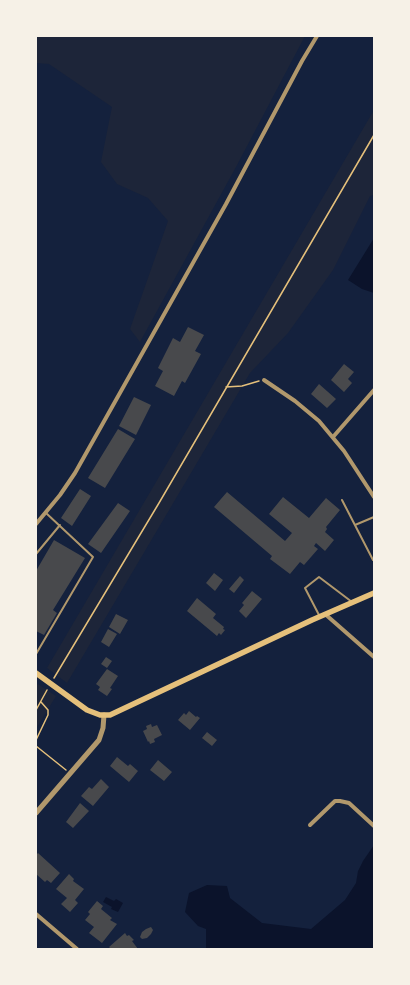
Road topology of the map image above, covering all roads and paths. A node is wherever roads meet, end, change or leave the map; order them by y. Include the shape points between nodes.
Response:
1 (317, 36) edge
2 (374, 135) edge
3 (264, 380) joint
4 (226, 387) junction
5 (374, 390) edge
6 (333, 437) junction
7 (374, 497) edge
8 (342, 500) dead end
9 (46, 513) junction
10 (374, 517) edge
11 (36, 524) edge
12 (60, 525) junction
13 (355, 525) junction
14 (36, 554) edge
15 (373, 560) edge
16 (374, 594) edge
17 (353, 602) junction
18 (325, 614) junction
19 (319, 617) junction
20 (36, 652) edge
21 (374, 657) edge
22 (36, 673) edge
23 (54, 679) dead end
24 (48, 689) dead end
25 (41, 702) junction
26 (36, 710) edge
27 (104, 715) junction
28 (36, 740) edge
29 (36, 746) edge
30 (70, 773) junction
31 (36, 814) edge
32 (310, 824) dead end
33 (374, 826) edge
34 (36, 914) edge
35 (77, 949) edge

1 - 9 street via 128,381 75,473
2 - 4 path
3 - 4 path
3 - 6 street via 304,407
4 - 23 path
5 - 6 street
6 - 7 street
8 - 13 lane
9 - 11 street
9 - 12 lane
10 - 13 lane
12 - 14 lane
12 - 20 lane via 93,557
13 - 15 lane
16 - 17 main road
17 - 18 main road
17 - 19 lane via 319,577 305,588
18 - 19 main road
18 - 21 street
19 - 27 main road via 116,713
22 - 27 main road via 93,714
24 - 25 path
25 - 26 path
25 - 28 path via 48,710 48,715
27 - 30 street via 99,740
29 - 30 path
30 - 31 street
32 - 33 street via 335,801 340,801 348,803
34 - 35 street

